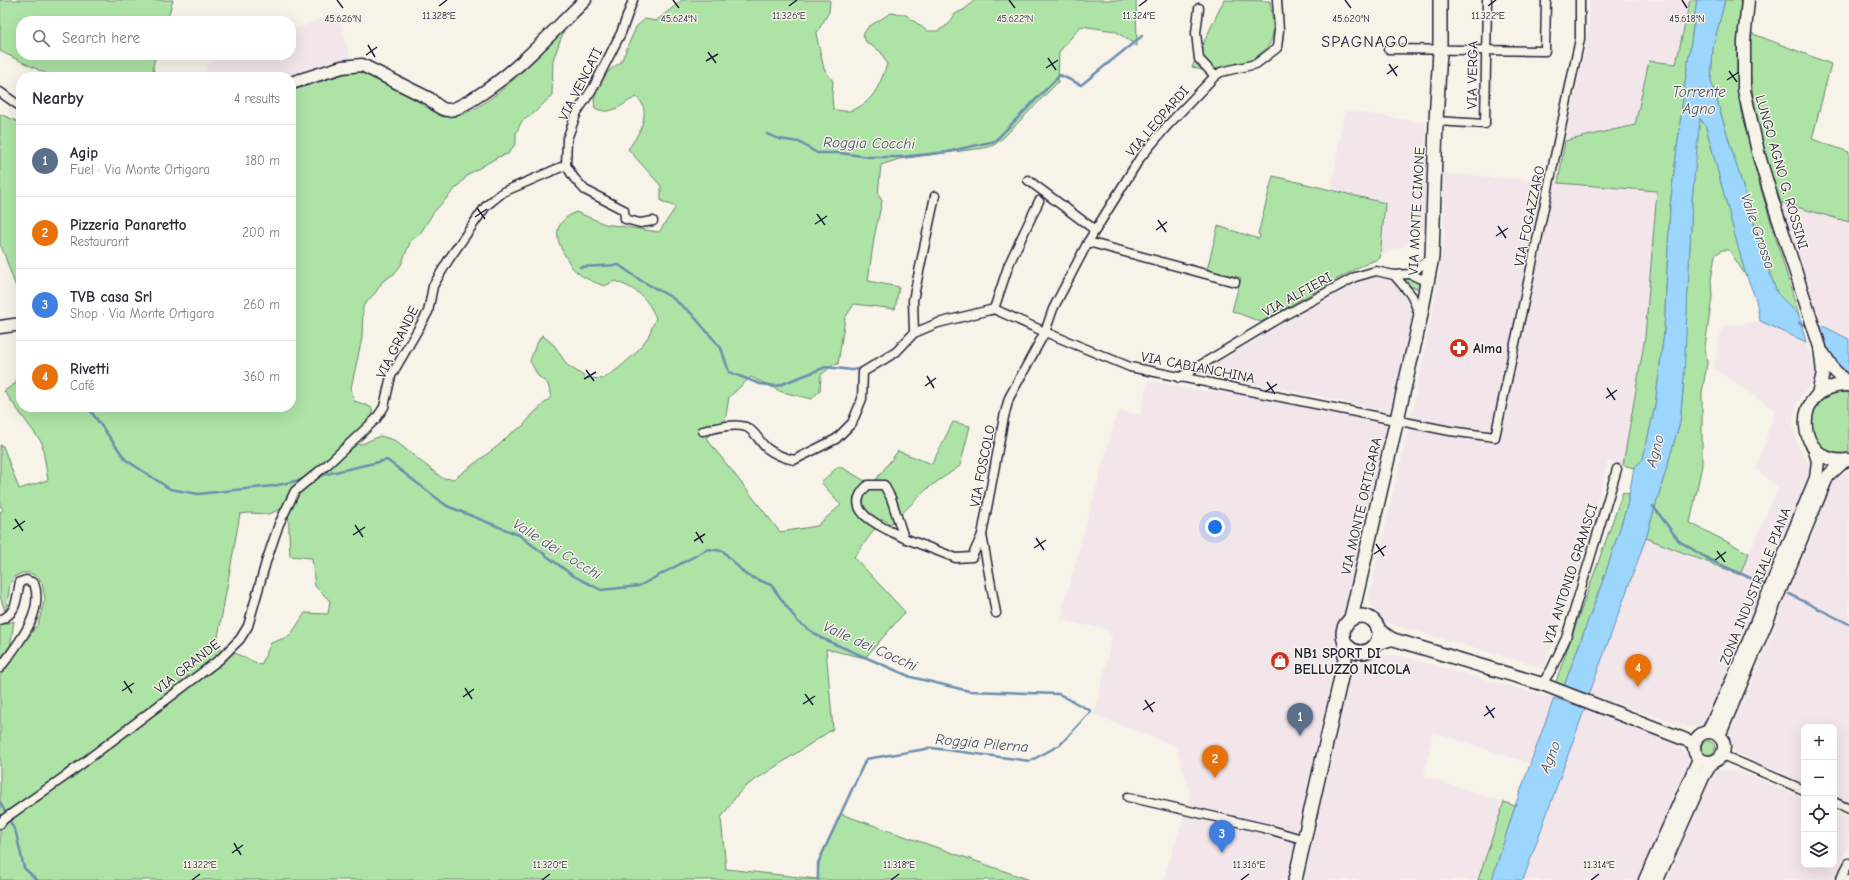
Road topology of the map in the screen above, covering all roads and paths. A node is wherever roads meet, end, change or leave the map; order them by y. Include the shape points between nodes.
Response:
1 (585, 0) edge
2 (633, 0) edge
3 (1277, 0) edge
4 (1440, 0) edge
5 (1487, 0) edge
6 (1546, 0) edge
7 (1580, 0) edge
8 (1748, 0) edge
9 (1199, 8) dead end
10 (1388, 49) dead end
11 (1440, 51) junction
12 (1485, 51) junction
13 (1215, 76) junction
14 (296, 81) edge
15 (0, 92) edge
16 (16, 103) edge
17 (1436, 121) junction
18 (566, 165) junction
19 (1028, 180) dead end
20 (935, 196) dead end
21 (1039, 201) dead end
22 (654, 221) dead end
23 (1095, 230) junction
24 (1088, 242) junction
25 (1432, 257) junction
26 (1410, 274) junction
27 (1394, 275) junction
28 (1235, 282) dead end
29 (1427, 286) junction
30 (1408, 291) junction
31 (994, 309) junction
32 (1420, 321) junction
33 (16, 325) edge
34 (0, 327) edge
35 (914, 332) junction
36 (1045, 332) junction
37 (1820, 347) junction
38 (1179, 378) junction
39 (1849, 385) edge
40 (1818, 394) junction
41 (1397, 420) junction
42 (703, 431) dead end
43 (1495, 437) joint
44 (1814, 448) junction
45 (1847, 460) edge
46 (1617, 469) dead end
47 (982, 535) junction
48 (904, 538) junction
49 (996, 613) dead end
50 (1358, 617) junction
51 (0, 620) edge
52 (1379, 630) junction
53 (1392, 639) junction
54 (1345, 643) junction
55 (1376, 644) junction
56 (1360, 653) junction
57 (1345, 660) junction
58 (0, 668) edge
59 (1547, 686) junction
60 (1714, 734) junction
61 (1694, 743) junction
62 (1722, 754) junction
63 (1699, 759) junction
64 (1712, 762) junction
65 (1801, 789) edge
66 (1128, 797) dead end
67 (1837, 803) edge
68 (1849, 809) edge
69 (2, 821) edge
70 (1305, 840) junction
71 (1849, 863) edge
72 (1295, 880) edge
73 (1645, 880) edge
74 (1657, 880) edge
75 (1840, 880) edge

1 - 14 main road via 514,70 480,95 448,110 362,65 342,67
2 - 18 street, VIA VENCATI via 621,33 593,88 577,112 567,139
3 - 13 street, VIA LEOPARDI via 1280,30 1277,48 1256,64 1221,72
4 - 11 main road, VIA MONTE CIMONE
5 - 12 street, VIA VERGA
6 - 12 street via 1544,51
7 - 43 street, VIA FOGAZZARO via 1580,39
8 - 37 main road, LUNGO AGNO G. ROSSINI via 1744,41 1744,90 1759,156
9 - 13 street via 1196,33 1199,59
10 - 11 street
11 - 12 street
11 - 17 main road, VIA MONTE CIMONE
12 - 17 street, VIA VERGA via 1485,124
13 - 23 street, VIA LEOPARDI via 1140,158
15 - 16 street
17 - 25 main road, VIA MONTE CIMONE
18 - 22 street via 585,190 624,210 624,219 640,223
18 - 69 street, VIA GRANDE via 503,192 486,206 449,259 433,286 428,312 392,376 384,407 376,419 295,491 266,562 248,626 240,639 208,668
19 - 23 street
20 - 35 street via 913,300
21 - 31 street via 1009,264
23 - 24 street, VIA LEOPARDI
24 - 28 street
24 - 36 street, VIA LEOPARDI via 1053,309
25 - 26 street
25 - 29 main road, VIA MONTE CIMONE
26 - 27 street, VIA ALFIERI
26 - 29 street
27 - 30 street
27 - 38 street, VIA ALFIERI via 1376,271 1355,276
29 - 30 street
29 - 32 main road, VIA MONTE CIMONE
30 - 32 street
31 - 35 street via 938,323
31 - 36 street, VIA CABIANCHINA
32 - 41 main road, VIA MONTE CIMONE
33 - 34 main road
35 - 42 street via 896,352 863,372 862,399 852,423 836,439 794,460 767,449 747,428 719,427
36 - 38 street, VIA CABIANCHINA via 1130,367
36 - 47 street, VIA FOSCOLO via 1009,398
37 - 39 main road via 1834,370
37 - 40 main road via 1823,373
38 - 41 street, VIA CABIANCHINA
39 - 40 main road via 1827,388
40 - 44 main road, ZONA INDUSTRIALE PIANA via 1809,406 1805,420 1807,435
41 - 43 street, VIA CABIANCHINA
41 - 50 main road, VIA MONTE ORTIGARA via 1356,599
44 - 45 main road, ZONA INDUSTRIALE PIANA via 1833,459
44 - 60 main road, ZONA INDUSTRIALE PIANA via 1818,461 1816,478 1739,665
45 - 60 main road, ZONA INDUSTRIALE PIANA via 1834,469 1825,482
46 - 59 street, VIA ANTONIO GRAMSCI via 1566,638
47 - 48 street via 972,557 956,558
47 - 49 street, VIA FOSCOLO
48 - 48 street via 884,485 868,485 860,492 858,501 862,513 870,522
50 - 52 main road via 1374,621
50 - 54 main road via 1343,630
51 - 58 street via 14,610 20,582 26,580 34,583 38,593 32,619
52 - 53 main road
52 - 55 main road via 1379,640
53 - 55 main road
53 - 59 main road
54 - 56 main road via 1351,650
54 - 57 main road
55 - 56 main road via 1369,651
56 - 57 main road
57 - 70 main road
59 - 61 main road
60 - 61 main road, ZONA INDUSTRIALE PIANA via 1699,736
60 - 62 main road via 1724,746
61 - 63 main road
62 - 64 main road
62 - 65 street
63 - 64 main road
63 - 73 main road
64 - 74 main road
66 - 70 street
67 - 68 street
70 - 72 main road
71 - 75 street

